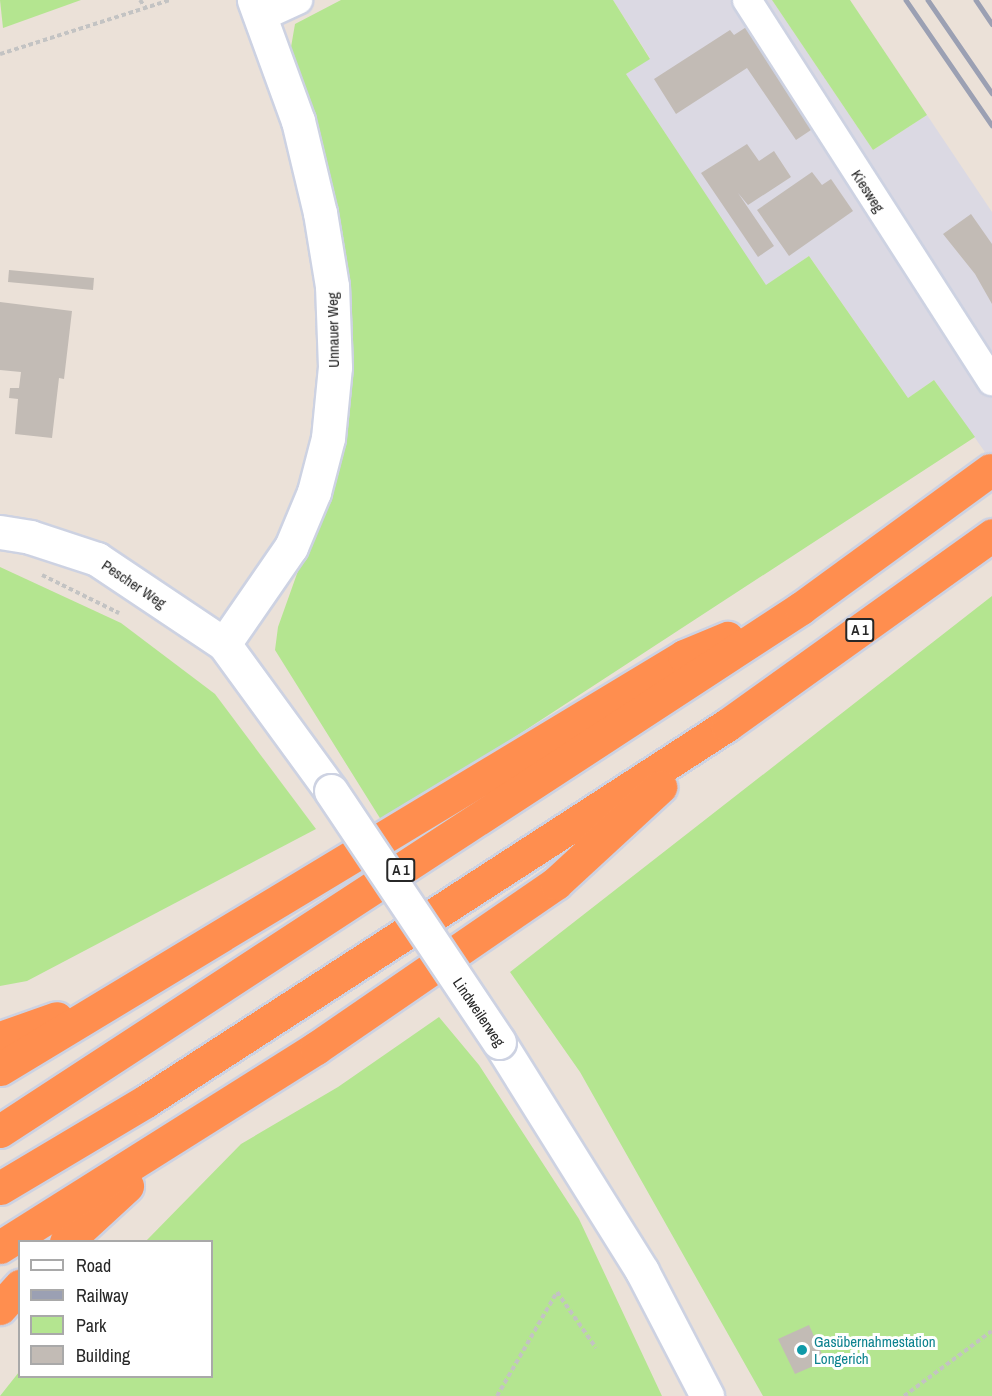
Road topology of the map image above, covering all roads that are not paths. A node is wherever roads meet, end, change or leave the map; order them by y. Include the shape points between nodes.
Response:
1 (298, 0) edge
2 (747, 0) edge
3 (258, 8) edge
4 (992, 381) edge
5 (990, 470) dead end
6 (0, 532) edge
7 (992, 535) edge
8 (801, 608) junction
9 (224, 644) junction
10 (727, 725) junction
11 (219, 936) junction
12 (0, 1038) edge
13 (0, 1069) edge
14 (220, 1110) junction
15 (0, 1131) edge
16 (0, 1188) edge
17 (68, 1240) edge
18 (0, 1247) edge
19 (18, 1288) edge
20 (0, 1308) edge
21 (707, 1396) edge

1 - 3 street
2 - 4 street, Kiesweg
3 - 9 street, Unnauer Weg via 298,121 320,213 332,286 335,368 328,438 314,492 291,547
5 - 8 highway, A 1
6 - 9 street, Pescher Weg via 30,537 97,559
7 - 10 highway, A 1
8 - 11 highway via 684,656
8 - 15 highway, A 1
9 - 21 street, Lindweilerweg, bridge via 331,791 499,1042 642,1272
10 - 14 highway via 556,883
10 - 16 highway, A 1 via 146,1101
11 - 12 highway via 77,1011
11 - 13 highway
14 - 17 highway via 116,1195
14 - 18 highway
19 - 20 highway

